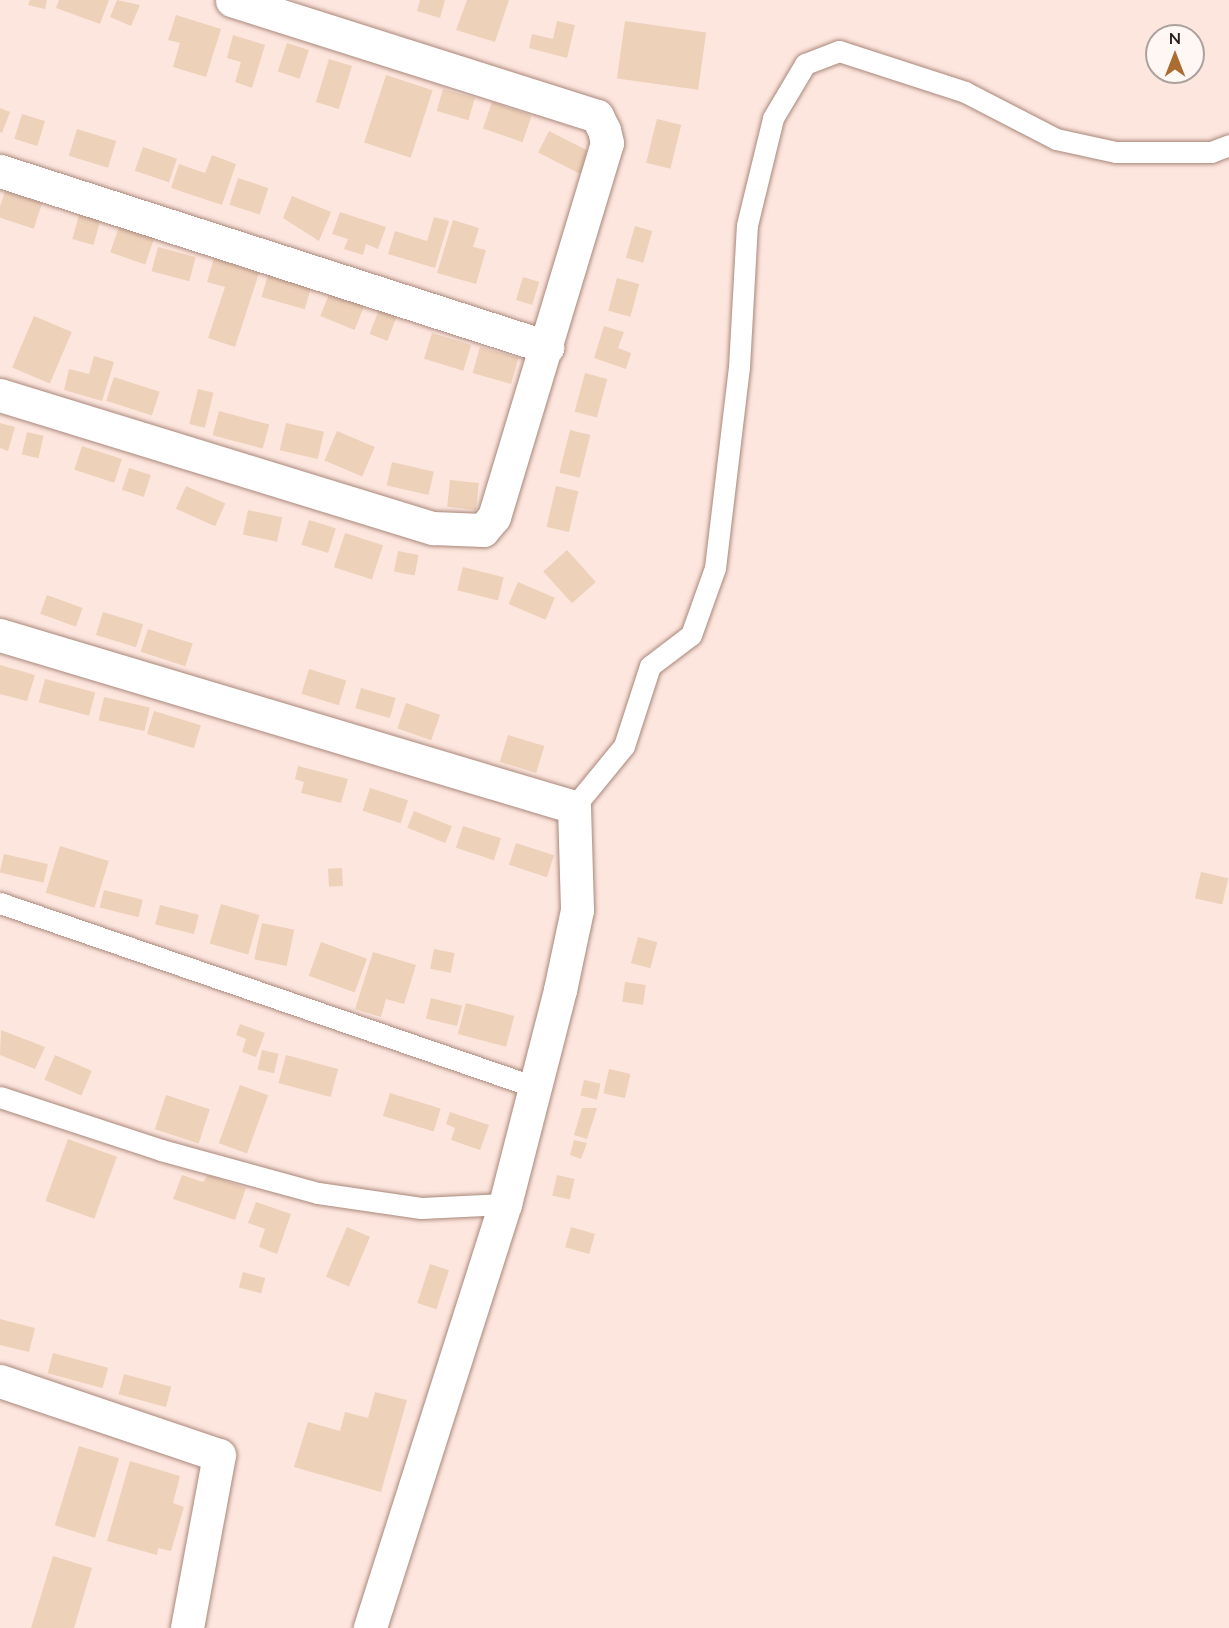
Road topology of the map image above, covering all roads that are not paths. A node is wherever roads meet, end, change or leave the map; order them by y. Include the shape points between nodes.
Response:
1 (232, 0) edge
2 (1229, 145) edge
3 (0, 171) edge
4 (547, 346) junction
5 (0, 395) edge
6 (0, 635) edge
7 (574, 807) junction
8 (0, 903) edge
9 (535, 1087) junction
10 (0, 1097) edge
11 (505, 1204) junction
12 (0, 1381) edge
13 (187, 1628) edge
14 (370, 1628) edge

1 - 4 street via 597,116 607,143
2 - 7 lane via 1211,152 1116,152 1056,140 965,92 839,51 805,64 773,118 747,225 739,368 715,568 691,635 650,666 624,746
3 - 4 street
4 - 5 street via 504,495 483,530 433,528
6 - 7 street
7 - 9 street via 577,910
8 - 9 lane
9 - 11 street
10 - 11 lane via 318,1193 422,1208
11 - 14 street
12 - 13 street via 219,1455

